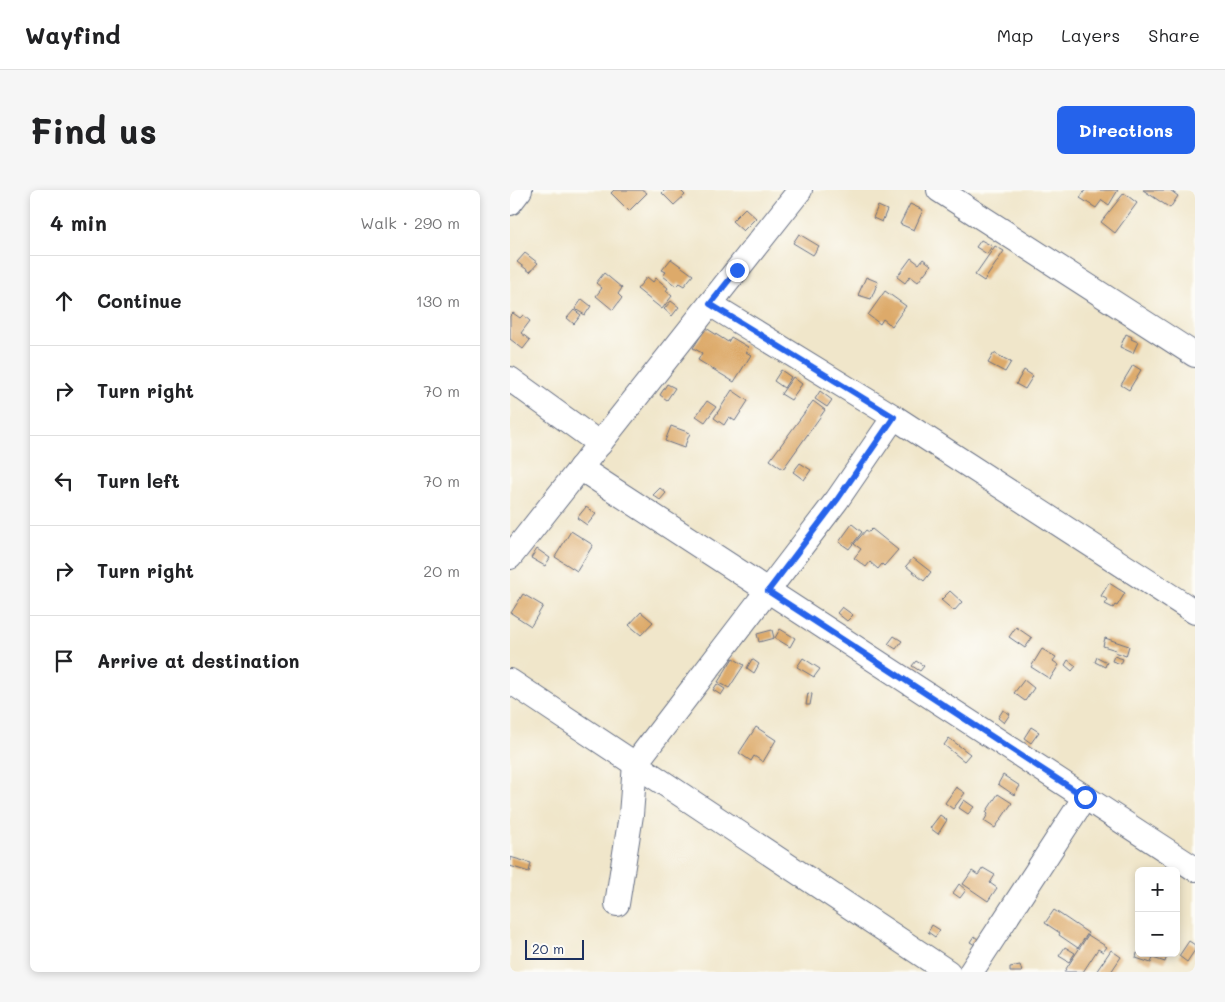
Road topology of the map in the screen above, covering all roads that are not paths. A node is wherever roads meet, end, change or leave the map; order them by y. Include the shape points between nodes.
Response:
1 (520, 190) edge
2 (800, 190) edge
3 (938, 190) edge
4 (510, 202) edge
5 (710, 304) junction
6 (1195, 355) edge
7 (510, 380) edge
8 (894, 417) junction
9 (600, 444) junction
10 (580, 468) junction
11 (510, 557) edge
12 (768, 591) junction
13 (1195, 612) edge
14 (510, 681) edge
15 (635, 764) junction
16 (1085, 797) junction
17 (1195, 868) edge
18 (617, 904) dead end
19 (948, 972) edge
20 (972, 972) edge

1 - 4 street
2 - 5 street
3 - 6 street
5 - 8 street
5 - 9 street
7 - 9 street
8 - 12 street via 837,500
8 - 13 street
9 - 10 street
10 - 11 street
10 - 12 street
12 - 15 street
12 - 16 street
14 - 15 street
15 - 18 street via 631,815
15 - 19 street
16 - 17 street
16 - 20 street

